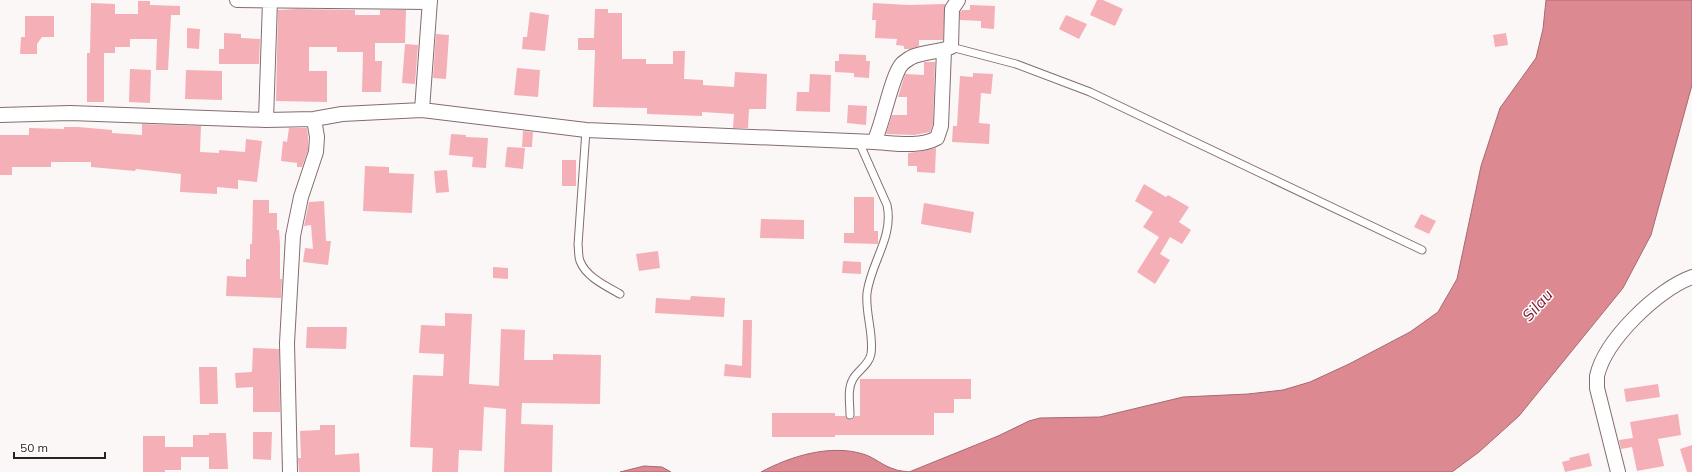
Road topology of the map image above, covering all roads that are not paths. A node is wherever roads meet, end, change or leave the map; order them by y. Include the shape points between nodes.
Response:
1 (237, 0) edge
2 (254, 0) edge
3 (340, 0) edge
4 (958, 0) edge
5 (270, 1) junction
6 (430, 1) edge
7 (947, 49) junction
8 (422, 110) junction
9 (0, 116) edge
10 (314, 119) junction
11 (266, 120) junction
12 (586, 130) junction
13 (859, 142) junction
14 (874, 142) junction
15 (1422, 250) dead end
16 (1692, 277) edge
17 (620, 294) dead end
18 (850, 415) dead end
19 (290, 472) edge
20 (1618, 472) edge

1 - 2 street
2 - 5 street
3 - 5 street
3 - 6 street
4 - 7 street via 952,9
5 - 11 street
6 - 8 street
7 - 14 street via 923,53 901,64
7 - 14 street via 938,138 911,143
7 - 15 lane via 1016,64 1090,92
8 - 10 street via 342,114
8 - 12 street
9 - 11 street via 70,113
10 - 11 street
10 - 19 street via 316,152 301,197 293,236 287,343
12 - 13 street
12 - 17 lane via 579,260 594,278
13 - 14 street
13 - 18 lane via 890,215 887,233 867,294 871,355 865,366 853,378 850,388
16 - 20 street via 1664,293 1636,316 1616,339 1603,360 1597,376 1597,388

